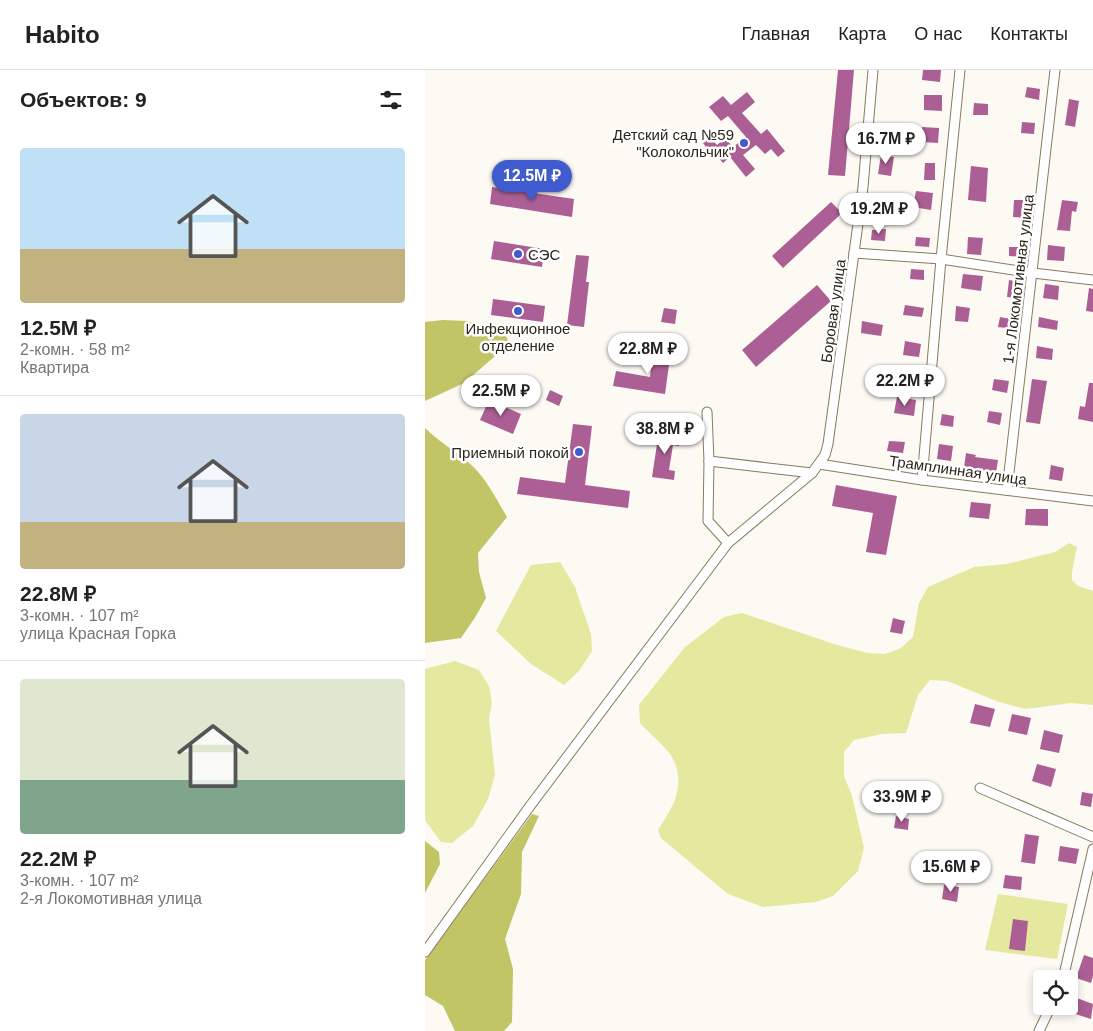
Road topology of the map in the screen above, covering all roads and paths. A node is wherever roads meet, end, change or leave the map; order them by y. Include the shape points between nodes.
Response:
1 (873, 70) edge
2 (960, 70) edge
3 (1055, 70) edge
4 (854, 253) junction
5 (941, 259) junction
6 (1033, 273) junction
7 (1093, 280) edge
8 (707, 412) dead end
9 (709, 461) junction
10 (819, 464) junction
11 (811, 473) junction
12 (922, 480) junction
13 (1007, 490) junction
14 (1093, 501) edge
15 (728, 543) junction
16 (980, 788) dead end
17 (1093, 837) edge
18 (1093, 849) edge
19 (425, 952) edge
20 (1065, 970) edge
21 (1047, 1015) edge
22 (1039, 1031) edge

1 - 4 street, Боровая улица
2 - 5 street
3 - 6 street, 1-я Локомотивная улица
4 - 5 street
4 - 10 street, Боровая улица via 829,444
5 - 6 street
5 - 12 street
6 - 7 street
6 - 13 street, 1-я Локомотивная улица
8 - 9 street
9 - 11 street
9 - 15 street via 707,521
10 - 11 street, Боровая улица
10 - 12 street, Трамплинная улица
11 - 15 street, Боровая улица
12 - 13 street, Трамплинная улица
13 - 14 street, Трамплинная улица
15 - 19 street, Боровая улица via 530,806
16 - 17 street
18 - 20 street
21 - 22 street

